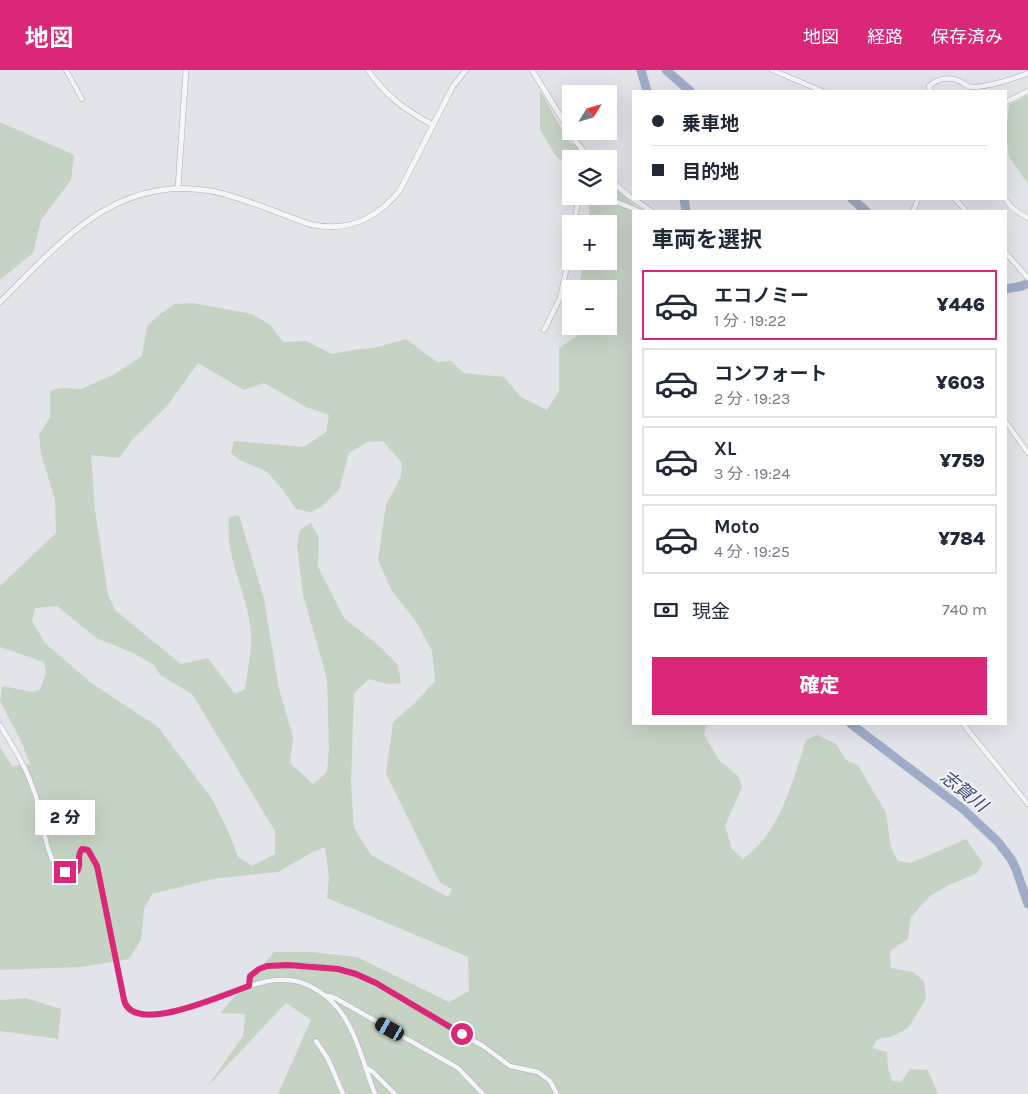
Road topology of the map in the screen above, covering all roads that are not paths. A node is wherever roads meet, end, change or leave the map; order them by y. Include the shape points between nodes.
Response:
1 (66, 70) edge
2 (186, 70) edge
3 (368, 70) edge
4 (466, 70) edge
5 (532, 70) edge
6 (772, 70) edge
7 (1028, 73) edge
8 (820, 90) edge
9 (930, 90) edge
10 (1028, 91) edge
11 (82, 99) dead end
12 (1007, 102) edge
13 (433, 125) junction
14 (583, 150) edge
15 (617, 186) edge
16 (178, 188) junction
17 (632, 198) edge
18 (635, 200) edge
19 (956, 200) edge
20 (1006, 200) edge
21 (617, 202) edge
22 (637, 210) edge
23 (650, 210) edge
24 (965, 210) edge
25 (1028, 218) edge
26 (1007, 254) edge
27 (566, 270) edge
28 (1028, 278) edge
29 (0, 302) edge
30 (544, 330) dead end
31 (1007, 423) edge
32 (1028, 453) edge
33 (0, 725) edge
34 (964, 725) edge
35 (1028, 804) edge
36 (249, 986) junction
37 (325, 996) junction
38 (316, 1041) dead end
39 (365, 1067) junction
40 (343, 1094) edge
41 (374, 1094) edge
42 (395, 1094) edge
43 (483, 1094) edge
44 (557, 1094) edge

1 - 11 street
2 - 16 street
3 - 13 street via 394,100
4 - 13 street via 453,86
5 - 14 street
6 - 8 street
7 - 9 street via 971,87 946,78 931,84
10 - 12 street
13 - 16 street via 404,183 390,202 373,216 347,226 317,226 225,194
15 - 17 street
16 - 29 street via 132,196 95,214
18 - 23 street
19 - 24 street
20 - 25 street
21 - 22 street
26 - 28 street
27 - 30 street via 560,298
31 - 32 street
33 - 36 street via 31,782 46,841 55,862 65,872 74,874 80,868 80,850 85,849 97,866 128,1008 146,1014 176,1012
34 - 35 street
36 - 37 street via 288,980 305,984
36 - 44 street via 252,974 267,966 305,966 356,974 483,1046 510,1066 538,1072 550,1081
37 - 39 street via 348,1023
37 - 43 street via 337,999 446,1060 467,1075
38 - 40 street via 328,1059
39 - 41 street
39 - 42 street

